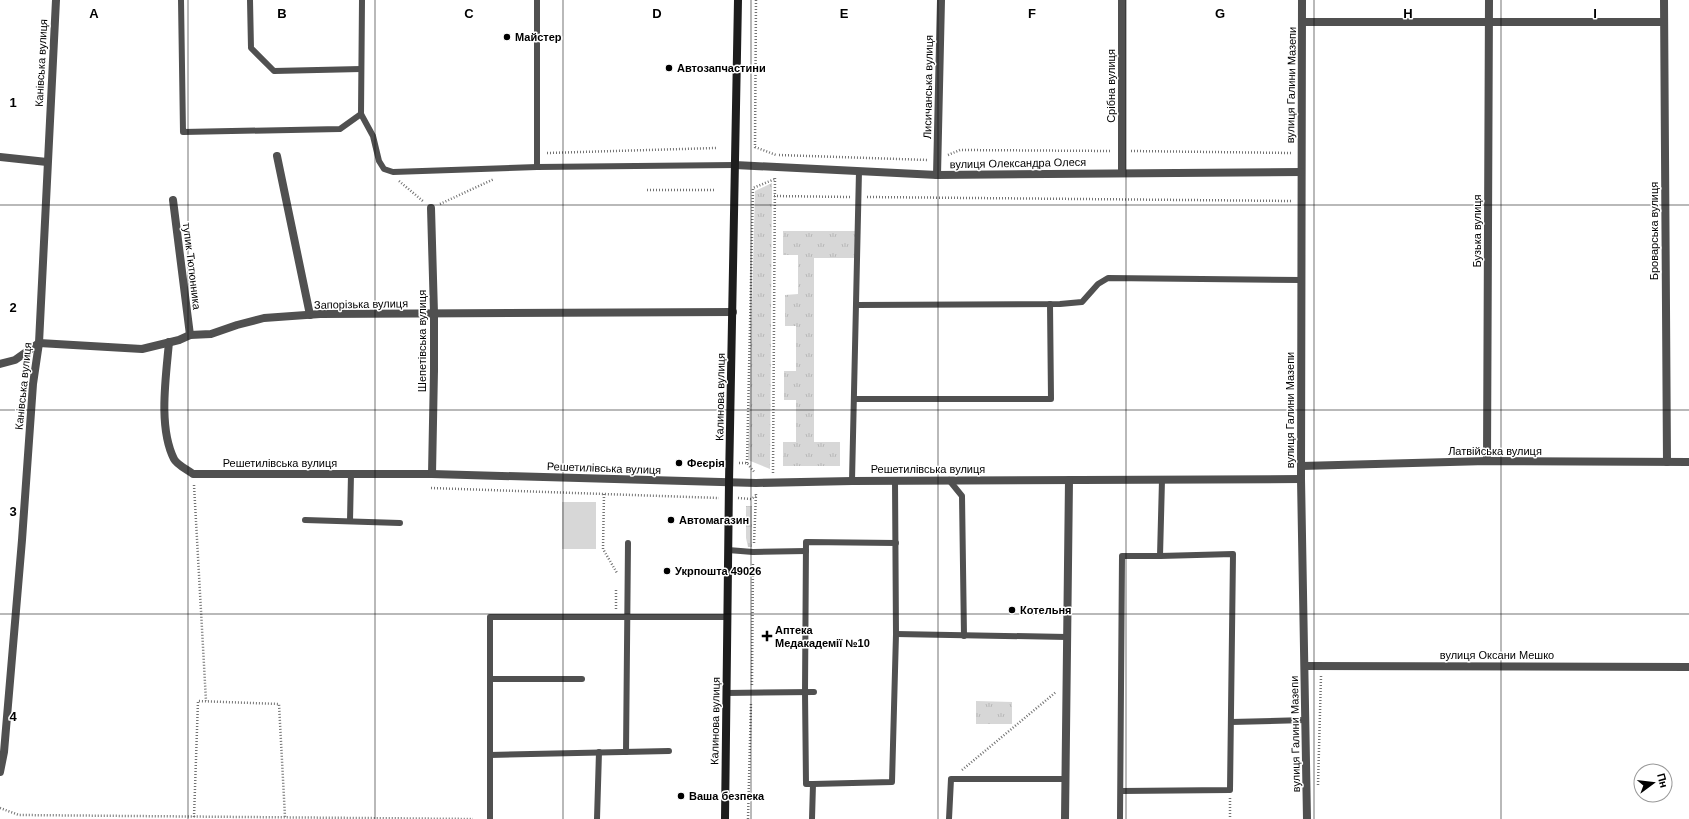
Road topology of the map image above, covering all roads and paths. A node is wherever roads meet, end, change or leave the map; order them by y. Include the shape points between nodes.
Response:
1 (56, 0) edge
2 (181, 0) edge
3 (250, 0) edge
4 (362, 0) edge
5 (537, 0) edge
6 (738, 0) edge
7 (756, 0) edge
8 (941, 0) edge
9 (1122, 0) edge
10 (1302, 0) edge
11 (1489, 0) edge
12 (1664, 0) edge
13 (1303, 22) junction
14 (1664, 22) junction
15 (1489, 23) junction
16 (362, 69) junction
17 (361, 114) junction
18 (716, 148) dead end
19 (1301, 150) junction
20 (1122, 151) junction
21 (537, 153) junction
22 (776, 155) junction
23 (277, 156) dead end
24 (0, 157) edge
25 (938, 160) junction
26 (47, 162) junction
27 (735, 165) junction
28 (774, 166) junction
29 (537, 167) junction
30 (384, 169) junction
31 (859, 170) junction
32 (1301, 172) junction
33 (1122, 173) junction
34 (937, 175) junction
35 (498, 177) dead end
36 (774, 180) junction
37 (647, 190) dead end
38 (716, 190) dead end
39 (774, 196) junction
40 (859, 197) junction
41 (173, 200) dead end
42 (1301, 201) junction
43 (431, 208) junction
44 (1301, 280) junction
45 (1050, 304) junction
46 (856, 305) junction
47 (733, 312) junction
48 (434, 314) junction
49 (310, 316) junction
50 (190, 335) junction
51 (169, 342) junction
52 (39, 343) junction
53 (0, 364) edge
54 (854, 399) junction
55 (1487, 461) junction
56 (746, 462) dead end
57 (1667, 462) junction
58 (1689, 462) edge
59 (1301, 466) junction
60 (193, 474) junction
61 (351, 474) junction
62 (432, 474) junction
63 (773, 474) dead end
64 (1301, 479) junction
65 (949, 480) junction
66 (1069, 480) junction
67 (1162, 480) junction
68 (852, 481) junction
69 (894, 481) junction
70 (729, 482) junction
71 (756, 483) junction
72 (431, 488) dead end
73 (604, 494) junction
74 (711, 498) dead end
75 (305, 520) dead end
76 (350, 521) junction
77 (400, 523) dead end
78 (628, 542) dead end
79 (896, 543) junction
80 (728, 550) junction
81 (806, 551) junction
82 (753, 552) junction
83 (1160, 556) junction
84 (617, 580) dead end
85 (617, 587) dead end
86 (615, 617) junction
87 (627, 617) junction
88 (727, 617) junction
89 (896, 634) junction
90 (964, 636) junction
91 (1067, 636) junction
92 (1306, 666) junction
93 (1321, 666) junction
94 (1689, 667) edge
95 (490, 679) junction
96 (582, 679) dead end
97 (1067, 683) junction
98 (752, 691) junction
99 (726, 692) junction
100 (805, 692) junction
101 (814, 692) dead end
102 (206, 702) junction
103 (1306, 720) junction
104 (1231, 722) junction
105 (669, 751) dead end
106 (599, 752) junction
107 (626, 752) junction
108 (490, 755) junction
109 (0, 772) edge
110 (951, 779) junction
111 (1066, 779) junction
112 (813, 784) junction
113 (1318, 788) dead end
114 (1230, 790) junction
115 (1121, 791) junction
116 (0, 808) edge
117 (194, 816) junction
118 (285, 817) junction
119 (473, 819) edge
120 (490, 819) edge
121 (597, 819) edge
122 (725, 819) edge
123 (748, 819) edge
124 (812, 819) edge
125 (949, 819) edge
126 (1065, 819) edge
127 (1120, 819) edge
128 (1230, 819) edge
129 (1307, 819) edge

1 - 26 street, Канівська вулиця
2 - 17 lane via 183,132 340,129
3 - 16 lane via 251,48 274,71
4 - 16 lane
5 - 21 lane
6 - 27 main road, Калинова вулиця
7 - 22 path via 754,147
8 - 25 street, Лисичанська вулиця
9 - 20 street, Срібна вулиця
10 - 13 street, вулиця Галини Мазепи
11 - 15 street, Бузька вулиця
12 - 14 street, Броварська вулиця
13 - 15 street
13 - 19 street, вулиця Галини Мазепи
14 - 15 street
14 - 57 street, Броварська вулиця
15 - 55 street, Бузька вулиця
16 - 17 lane
17 - 30 lane via 373,136 379,161
18 - 21 path
19 - 20 path via 1292,153
19 - 32 street, вулиця Галини Мазепи
20 - 25 path via 960,150
20 - 33 street, Срібна вулиця
21 - 29 lane
22 - 25 path
22 - 28 path
23 - 49 street
24 - 26 street
25 - 34 street, Лисичанська вулиця
26 - 52 street, Канівська вулиця
27 - 28 street, вулиця Олександра Олеся
27 - 29 lane
27 - 47 main road, Калинова вулиця
28 - 31 street, вулиця Олександра Олеся
28 - 36 path
29 - 30 lane via 393,172
30 - 43 path
31 - 34 street, вулиця Олександра Олеся
31 - 40 lane
32 - 33 street, вулиця Олександра Олеся
32 - 42 street, вулиця Галини Мазепи
33 - 34 street, вулиця Олександра Олеся
35 - 43 path
36 - 39 path
36 - 56 path via 753,188
37 - 38 path
39 - 40 path
39 - 63 path
40 - 42 path
40 - 46 lane
41 - 50 street, тупик Тютюнника
42 - 44 street, вулиця Галини Мазепи
43 - 48 street, Шепетівська вулиця
44 - 45 lane via 1108,278 1098,284 1082,302
44 - 59 street, вулиця Галини Мазепи
45 - 46 lane
45 - 54 lane via 1051,399
46 - 54 lane
47 - 48 street, Запорізька вулиця
47 - 70 main road, Калинова вулиця
48 - 49 street, Запорізька вулиця
48 - 62 street, Шепетівська вулиця
49 - 50 street, Запорізька вулиця via 264,318 211,334
50 - 51 street, Запорізька вулиця
51 - 52 street, Запорізька вулиця via 142,349
51 - 60 street via 165,428 174,460
52 - 53 street via 15,360
52 - 109 street, Канівська вулиця via 33,384 4,752
54 - 68 lane
55 - 57 street, Латвійська вулиця
55 - 59 street, Латвійська вулиця
57 - 58 street, Латвійська вулиця
59 - 64 street, вулиця Галини Мазепи
60 - 61 street, Решетилівська вулиця
60 - 102 path
61 - 62 street, Решетилівська вулиця
61 - 76 lane
62 - 70 street, Решетилівська вулиця
64 - 67 street, Решетилівська вулиця
64 - 92 street, вулиця Галини Мазепи
65 - 66 street, Решетилівська вулиця
65 - 69 street, Решетилівська вулиця
65 - 90 lane via 962,496
66 - 67 street, Решетилівська вулиця
66 - 91 street
67 - 83 lane
68 - 69 street, Решетилівська вулиця
68 - 71 street, Решетилівська вулиця
69 - 79 lane
70 - 71 street, Решетилівська вулиця
70 - 80 main road, Калинова вулиця
71 - 82 path
72 - 73 path
73 - 74 path
73 - 84 path via 603,549 618,573
75 - 76 lane
76 - 77 lane
78 - 87 lane
79 - 81 lane via 806,542
79 - 89 lane
80 - 82 lane
80 - 88 main road, Калинова вулиця
81 - 82 lane
81 - 100 lane
82 - 98 path
83 - 104 lane via 1233,554
83 - 115 lane via 1122,556
85 - 86 path
86 - 87 lane
86 - 95 lane via 490,617
87 - 88 lane
87 - 107 lane
88 - 99 main road, Калинова вулиця
89 - 90 lane
89 - 112 lane via 892,782
90 - 91 lane
91 - 97 street
92 - 93 street, вулиця Оксани Мешко
92 - 103 street, вулиця Галини Мазепи
93 - 94 street, вулиця Оксани Мешко
93 - 113 path
95 - 96 lane
95 - 108 lane
97 - 110 path
97 - 111 street
98 - 99 lane
98 - 100 lane
98 - 123 path
99 - 122 main road, Калинова вулиця
100 - 101 lane
100 - 112 lane via 806,784
102 - 117 path via 198,701
102 - 118 path via 279,704
103 - 104 lane
103 - 129 street, вулиця Галини Мазепи
104 - 114 lane
105 - 107 lane
106 - 107 lane
106 - 108 lane
106 - 121 lane
108 - 120 lane
110 - 111 lane
110 - 125 lane
111 - 126 street
112 - 124 lane
114 - 115 lane
114 - 128 path
115 - 127 lane
116 - 117 path via 19,815
117 - 118 path
118 - 119 path

